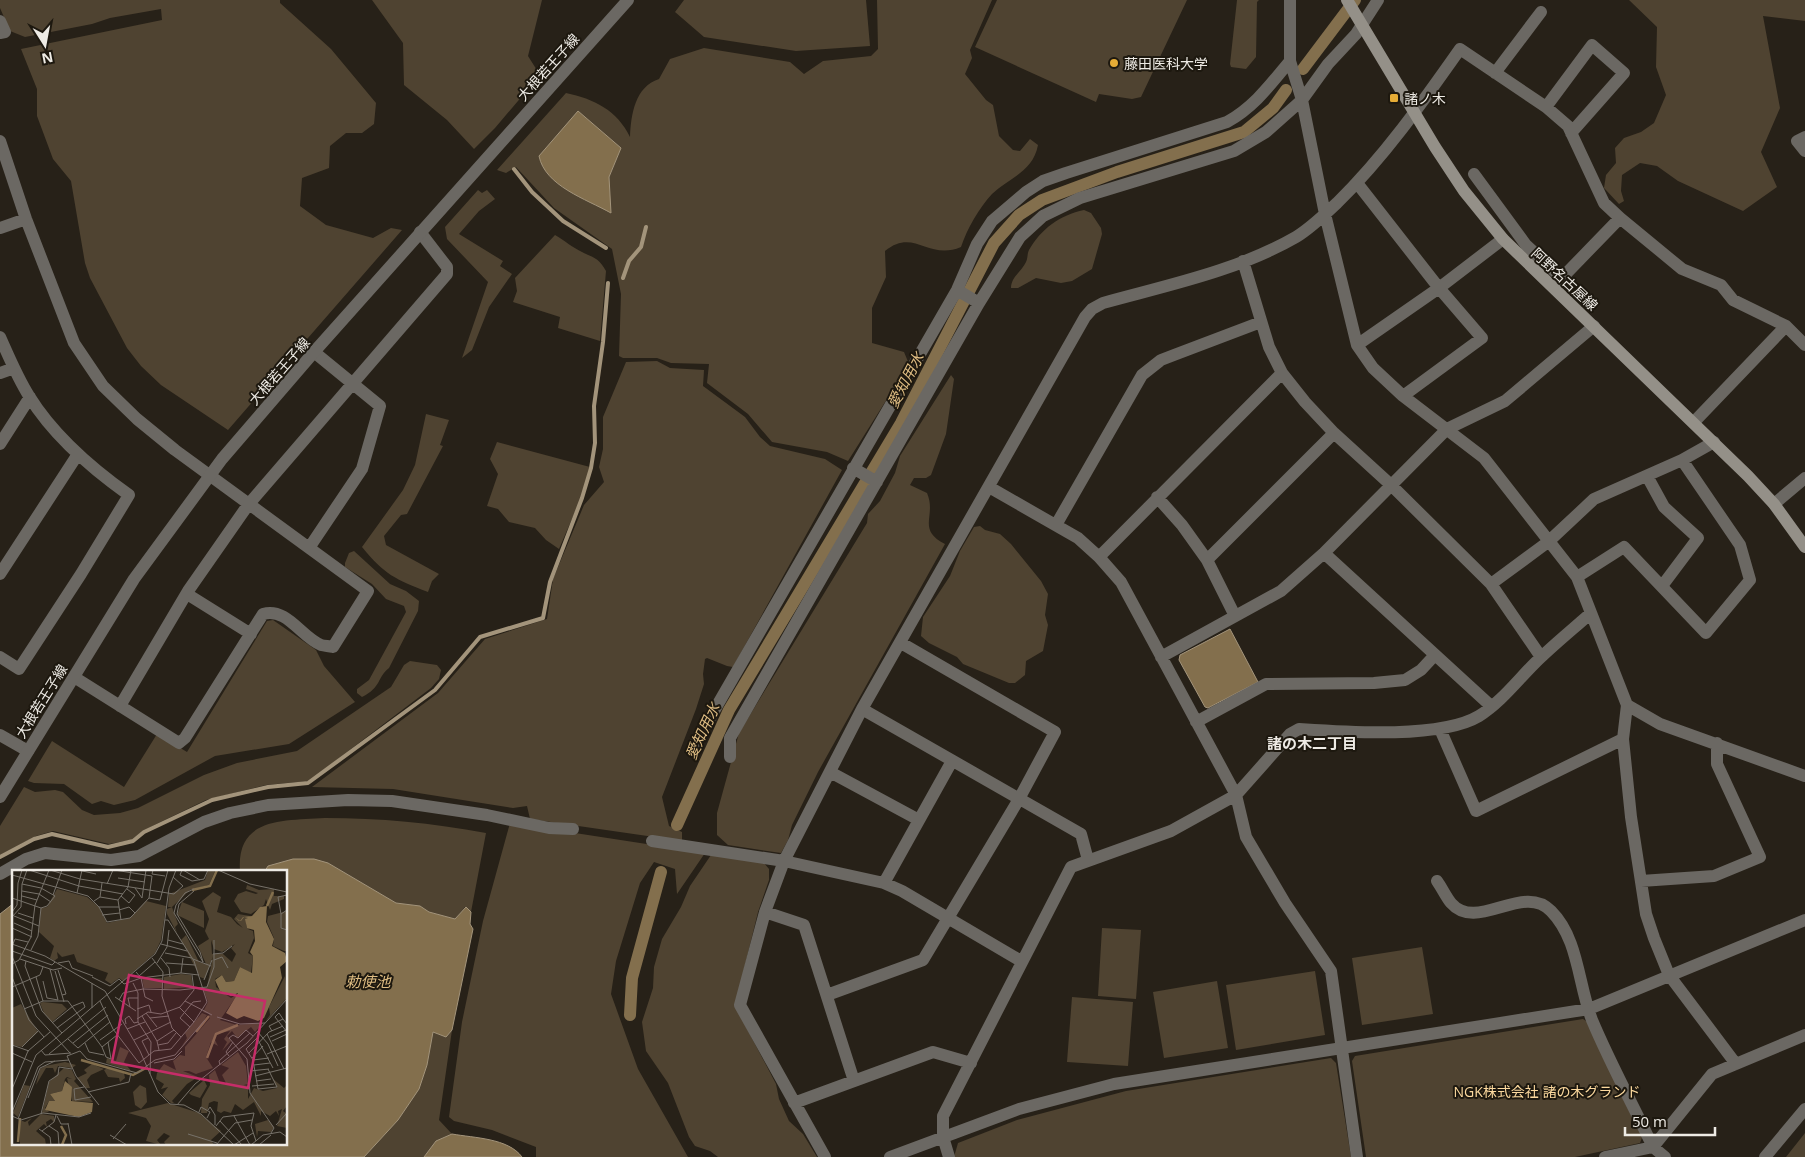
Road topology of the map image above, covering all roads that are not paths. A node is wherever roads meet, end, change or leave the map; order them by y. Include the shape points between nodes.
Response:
1 (628, 0) edge
2 (1290, 0) edge
3 (1347, 0) edge
4 (1378, 0) edge
5 (1541, 12) dead end
6 (0, 21) edge
7 (1360, 23) junction
8 (0, 33) edge
9 (1290, 61) junction
10 (1495, 73) junction
11 (1302, 100) junction
12 (1546, 107) junction
13 (1415, 112) junction
14 (1571, 133) junction
15 (1805, 137) edge
16 (0, 141) edge
17 (1805, 151) edge
18 (1474, 174) dead end
19 (1356, 183) junction
20 (1325, 214) junction
21 (1620, 218) junction
22 (26, 219) junction
23 (0, 228) edge
24 (420, 232) junction
25 (1503, 239) junction
26 (1243, 261) junction
27 (1562, 278) junction
28 (1439, 288) junction
29 (1552, 288) junction
30 (958, 291) junction
31 (977, 302) junction
32 (1261, 322) junction
33 (1594, 326) junction
34 (1786, 326) junction
35 (0, 337) edge
36 (1357, 345) junction
37 (1805, 345) edge
38 (314, 352) junction
39 (14, 368) junction
40 (0, 373) edge
41 (1282, 373) junction
42 (352, 384) junction
43 (1403, 396) junction
44 (30, 397) junction
45 (1694, 422) junction
46 (1447, 429) junction
47 (1334, 433) junction
48 (1714, 442) junction
49 (0, 444) edge
50 (78, 454) junction
51 (1682, 460) junction
52 (855, 469) junction
53 (210, 476) junction
54 (1647, 476) junction
55 (1805, 478) edge
56 (874, 481) junction
57 (1391, 485) junction
58 (990, 487) junction
59 (1157, 497) junction
60 (1774, 504) junction
61 (248, 505) junction
62 (1056, 525) junction
63 (1548, 542) junction
64 (1805, 547) edge
65 (309, 548) junction
66 (1324, 553) junction
67 (1099, 557) junction
68 (1207, 560) junction
69 (0, 574) edge
70 (1577, 576) junction
71 (1491, 584) junction
72 (1662, 586) junction
73 (187, 594) junction
74 (1591, 613) junction
75 (1236, 616) junction
76 (251, 634) junction
77 (901, 643) junction
78 (1434, 656) junction
79 (1161, 657) junction
80 (1541, 657) junction
81 (0, 658) edge
82 (74, 677) junction
83 (1627, 705) junction
84 (120, 706) junction
85 (1491, 706) junction
86 (862, 709) junction
87 (1196, 722) junction
88 (1440, 729) junction
89 (0, 735) edge
90 (1623, 739) junction
91 (1716, 744) junction
92 (692, 749) dead end
93 (28, 752) junction
94 (730, 757) dead end
95 (952, 761) junction
96 (830, 772) junction
97 (1805, 776) edge
98 (1236, 795) junction
99 (0, 797) edge
100 (1019, 799) junction
101 (919, 820) junction
102 (573, 829) dead end
103 (652, 840) dead end
104 (1088, 860) junction
105 (784, 861) junction
106 (0, 874) edge
107 (1437, 880) dead end
108 (1641, 881) junction
109 (884, 883) junction
110 (765, 912) junction
111 (948, 918) junction
112 (1805, 920) edge
113 (1021, 960) junction
114 (1669, 975) junction
115 (827, 995) junction
116 (1589, 1009) junction
117 (1805, 1035) edge
118 (1341, 1048) junction
119 (971, 1063) junction
120 (1736, 1064) junction
121 (854, 1081) junction
122 (794, 1103) junction
123 (1805, 1109) edge
124 (943, 1137) junction
125 (1653, 1147) junction
126 (825, 1157) edge
127 (890, 1157) edge
128 (949, 1157) edge
129 (1357, 1157) edge
130 (1605, 1157) edge
131 (1665, 1157) edge
132 (1765, 1157) edge

1 - 24 street, 大根若王子線
2 - 9 street
3 - 7 main road, 阿野名古屋線
4 - 7 street
5 - 10 street
6 - 8 street via 5,32
7 - 11 street
7 - 13 main road, 阿野名古屋線
9 - 11 street
9 - 30 street via 1262,96 1245,112 1227,122 1043,181 1026,192 992,222 977,244
10 - 12 street
10 - 13 street via 1460,49
11 - 20 street
11 - 31 street via 1266,132 1234,152 1080,198 1042,216 1020,237
12 - 14 street via 1568,126
12 - 14 street via 1592,45 1624,73
13 - 19 street
13 - 25 main road, 阿野名古屋線 via 1464,191
14 - 21 street via 1604,203
15 - 17 street via 1797,141
16 - 22 street
18 - 27 street via 1526,245
19 - 20 street
19 - 28 street
20 - 26 street via 1297,236
20 - 36 street
21 - 27 street
21 - 34 street via 1682,269 1721,285 1733,300
22 - 23 street
22 - 53 street via 67,327 86,364 137,419
24 - 38 street, 大根若王子線
24 - 42 street via 447,267 447,274
25 - 28 street
25 - 29 main road, 阿野名古屋線
26 - 32 street
26 - 58 street via 1092,309
27 - 29 street
28 - 36 street
28 - 43 street via 1482,338
29 - 33 main road, 阿野名古屋線
30 - 31 street
30 - 52 street
31 - 56 street
32 - 41 street
32 - 62 street via 1161,360 1142,375
33 - 45 main road, 阿野名古屋線
33 - 46 street via 1505,401
34 - 37 street
34 - 45 street
35 - 39 street
36 - 43 street via 1373,368
38 - 42 street
38 - 53 street, 大根若王子線
39 - 40 street
39 - 44 street
41 - 47 street
41 - 59 street
42 - 61 street
42 - 65 street via 380,406 362,469
43 - 46 street
44 - 49 street
44 - 50 street
45 - 48 main road, 阿野名古屋線
46 - 57 street
46 - 63 street via 1484,458
47 - 57 street
47 - 68 street
48 - 51 street
48 - 60 main road, 阿野名古屋線
50 - 69 street
50 - 81 street via 129,495 82,574 19,668
51 - 54 street
51 - 72 street via 1740,545 1750,580 1706,633
52 - 56 street
52 - 92 street
53 - 61 street
53 - 82 street, 大根若王子線 via 134,579
54 - 63 street via 1594,499
54 - 72 street via 1664,507 1698,538
55 - 60 street
56 - 94 street via 730,738
57 - 66 street
57 - 71 street
58 - 62 street
58 - 77 street
59 - 67 street
59 - 68 street
60 - 64 main road, 阿野名古屋線
61 - 65 street
61 - 73 street
62 - 67 street via 1078,538
63 - 70 street
63 - 71 street
65 - 76 street via 368,591 333,647 320,645 279,614 270,612 263,614
66 - 75 street via 1281,591
66 - 78 street
67 - 79 street via 1121,582
68 - 75 street
70 - 72 street via 1624,547
70 - 74 street
71 - 80 street
73 - 76 street
73 - 84 street
74 - 80 street
74 - 83 street
75 - 79 street
76 - 84 street via 179,743
77 - 86 street
77 - 100 street via 1055,732
78 - 85 street
78 - 87 street via 1405,680 1266,684
79 - 87 street
80 - 85 street
82 - 84 street
82 - 93 street, 大根若王子線
83 - 90 street
83 - 91 street via 1660,724
85 - 88 street via 1467,722
86 - 95 street
86 - 96 street
87 - 98 street
88 - 90 street via 1476,811
88 - 98 street via 1299,729 1290,734
89 - 93 street
90 - 108 street
91 - 97 street
91 - 108 street via 1717,764 1760,857 1714,876
93 - 99 street, 大根若王子線
95 - 100 street
95 - 101 street
96 - 101 street
96 - 105 street
98 - 104 street via 1171,831
98 - 118 street via 1246,837 1284,903 1331,971
100 - 104 street via 1081,834
100 - 111 street
101 - 109 street
102 - 106 street via 549,828 392,801 268,805 204,822 139,856 111,860 45,854 26,859
103 - 105 street
104 - 113 street via 1072,867
105 - 109 street
105 - 110 street
107 - 116 street via 1452,904 1460,910 1484,912 1527,900 1551,911 1567,931
108 - 114 street via 1646,914
109 - 111 street
110 - 115 street via 804,925
110 - 122 street via 740,1005
111 - 113 street
111 - 115 street via 923,960
112 - 114 street
113 - 119 street
114 - 116 street
114 - 120 street
115 - 121 street
116 - 118 street
116 - 125 street
117 - 120 street
118 - 124 street via 1114,1084 1019,1109
118 - 129 street
119 - 121 street via 933,1052
119 - 124 street via 943,1116
120 - 125 street via 1712,1074
121 - 122 street
122 - 126 street
123 - 132 street
124 - 127 street
124 - 128 street
125 - 130 street
125 - 131 street

